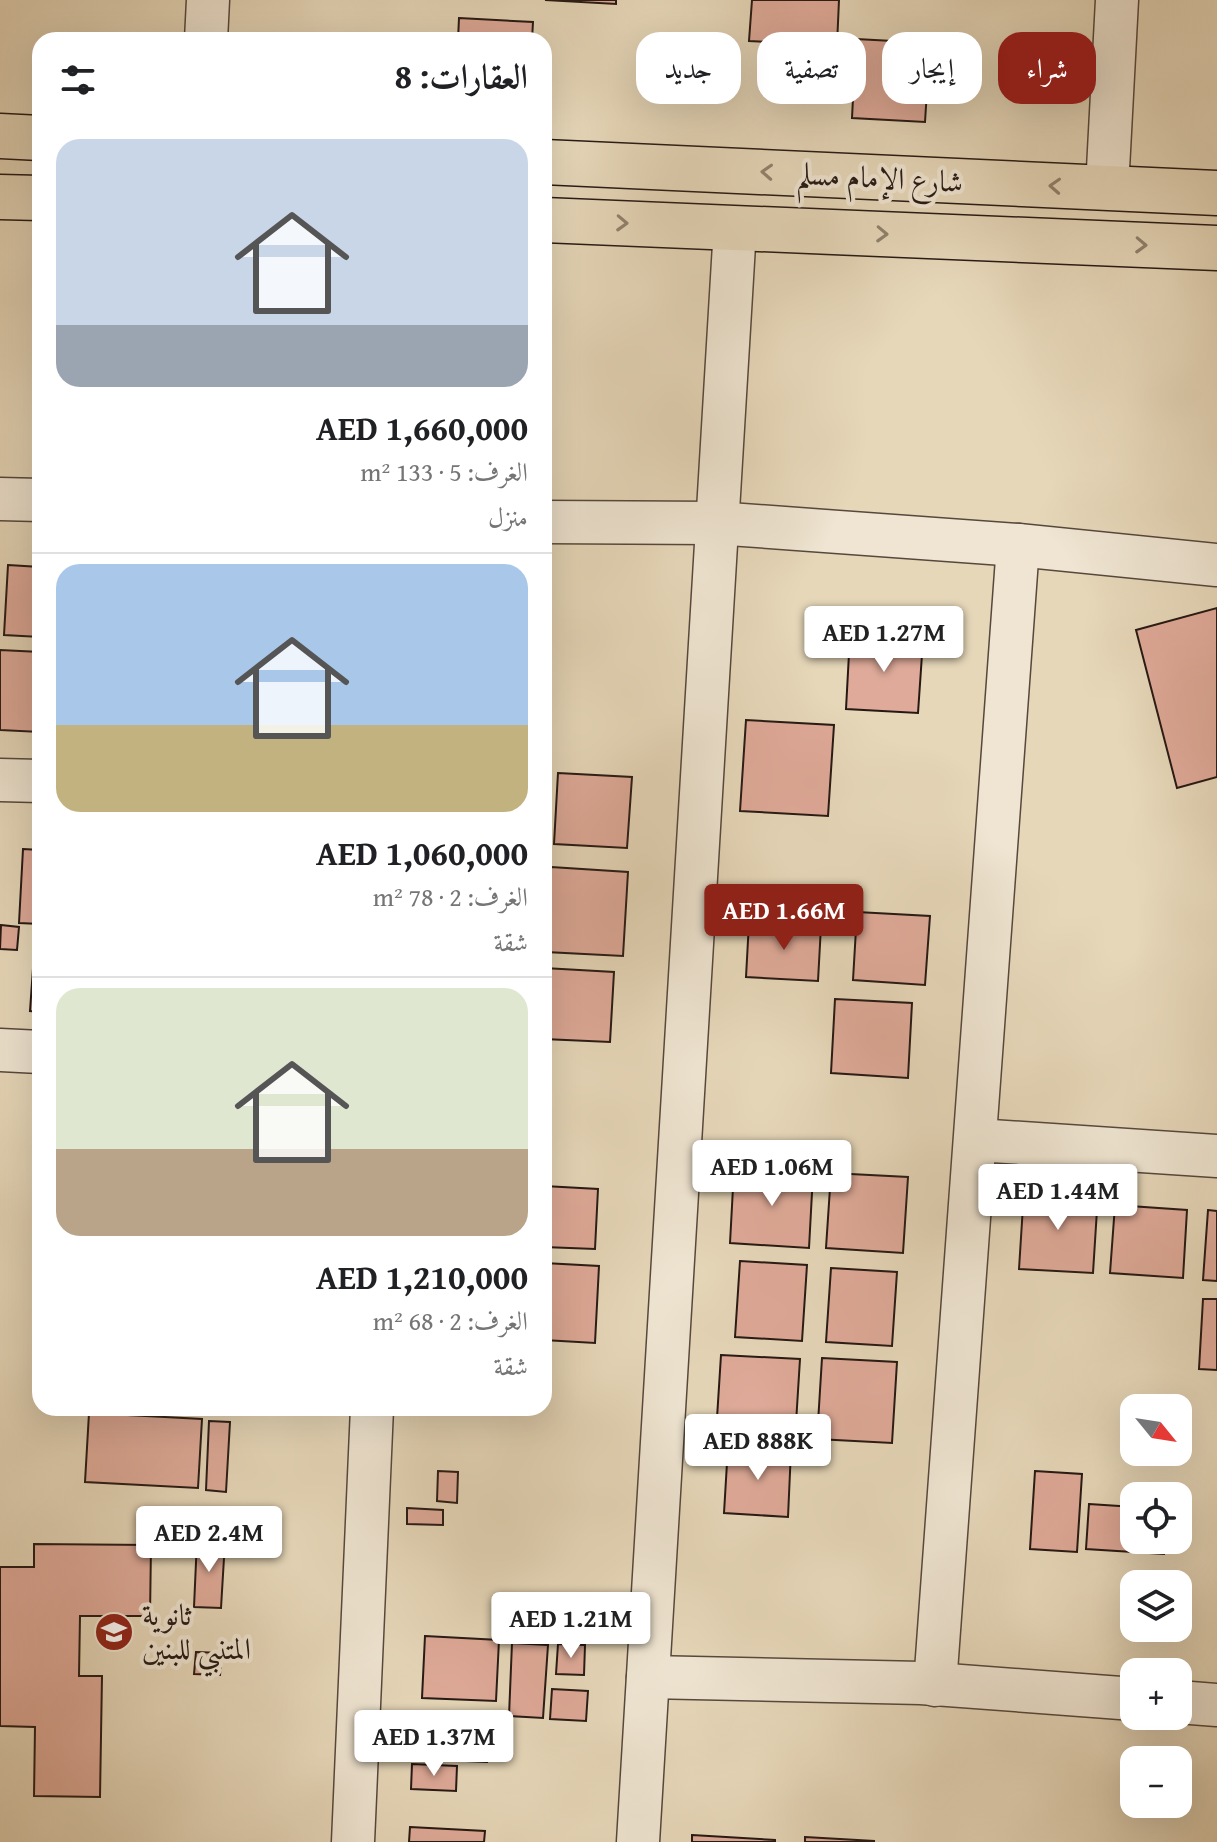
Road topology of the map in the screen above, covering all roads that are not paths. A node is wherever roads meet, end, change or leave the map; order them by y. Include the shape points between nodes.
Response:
1 (208, 0) edge
2 (1117, 0) edge
3 (206, 32) edge
4 (0, 136) edge
5 (32, 138) edge
6 (552, 162) edge
7 (1107, 188) junction
8 (1217, 193) edge
9 (0, 197) edge
10 (32, 198) edge
11 (552, 220) edge
12 (735, 228) junction
13 (1217, 248) edge
14 (0, 499) edge
15 (32, 500) edge
16 (552, 522) edge
17 (715, 523) junction
18 (1018, 545) junction
19 (1217, 565) edge
20 (0, 780) edge
21 (32, 781) edge
22 (0, 1050) edge
23 (32, 1052) edge
24 (976, 1140) junction
25 (1217, 1156) edge
26 (372, 1416) edge
27 (648, 1677) junction
28 (935, 1685) junction
29 (1120, 1698) edge
30 (1192, 1703) edge
31 (1217, 1705) edge
32 (353, 1842) edge
33 (638, 1842) edge

1 - 3 street
2 - 7 street
4 - 5 main road
7 -> 6 main road, شارع الإمام مسلم
7 - 8 main road, شارع الإمام مسلم
9 - 10 main road
11 -> 12 main road, شارع الإمام مسلم
12 -> 13 main road, شارع الإمام مسلم
12 - 17 street
14 - 15 street
16 - 17 street
17 - 18 street
17 - 27 street
18 - 19 street
18 - 24 street
20 - 21 street
22 - 23 street
24 - 25 street
24 - 28 street
26 - 32 street
27 - 28 street
27 - 33 street
28 - 29 street
30 - 31 street

